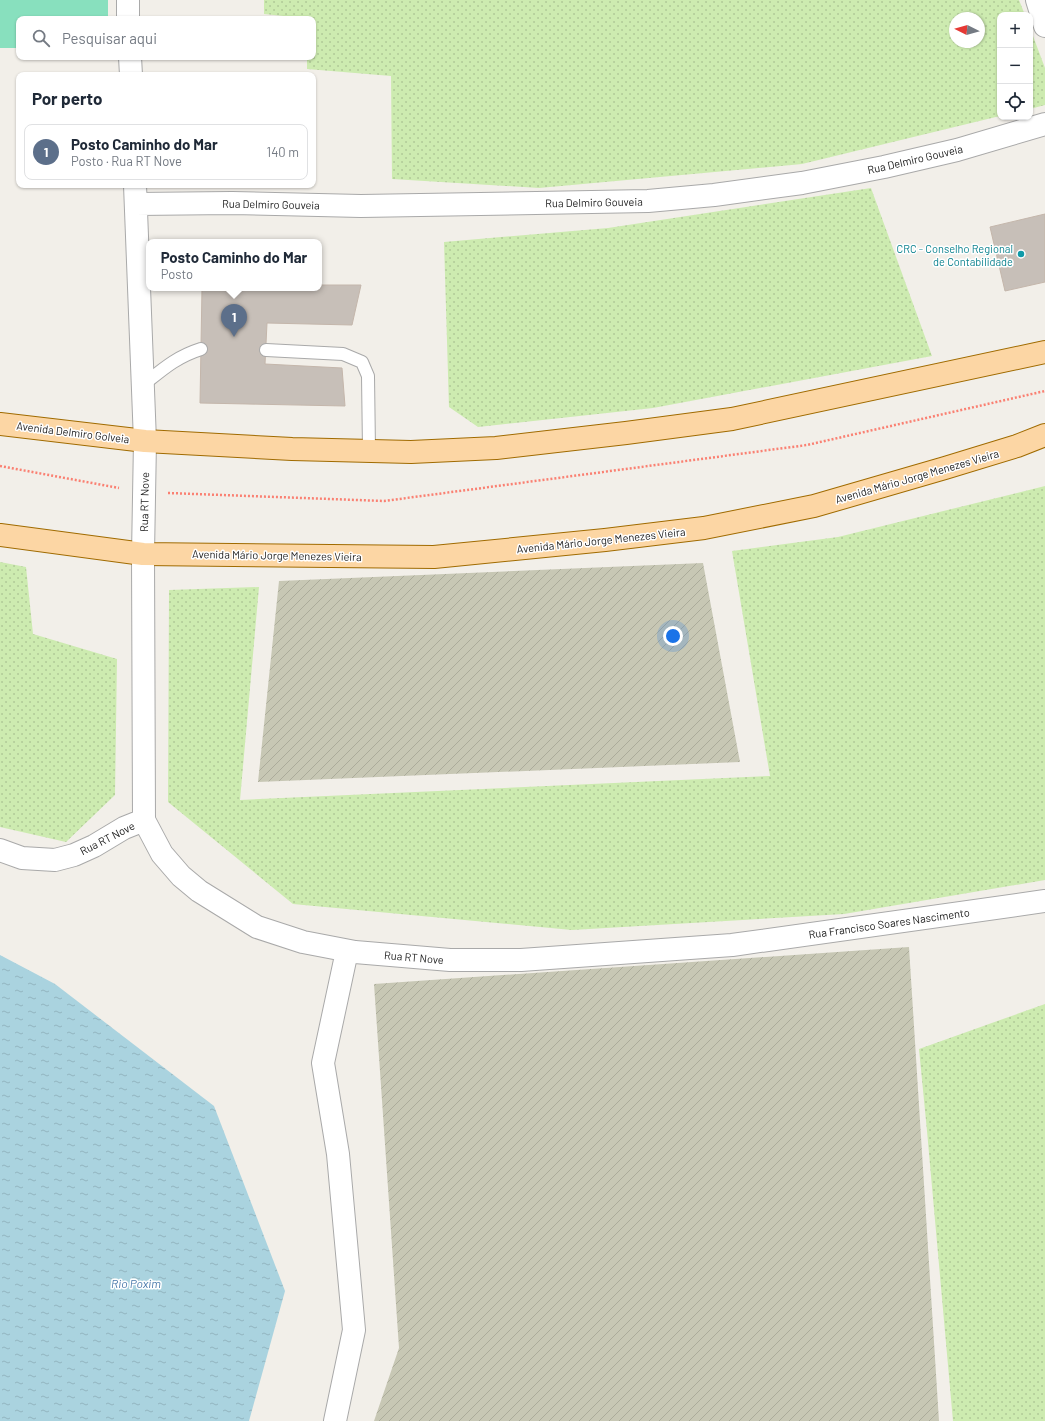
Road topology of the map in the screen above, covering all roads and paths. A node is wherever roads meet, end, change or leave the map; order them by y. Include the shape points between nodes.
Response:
1 (128, 0) edge
2 (1037, 0) edge
3 (128, 16) edge
4 (1045, 26) edge
5 (130, 60) edge
6 (131, 72) edge
7 (1045, 124) edge
8 (135, 194) edge
9 (201, 349) dead end
10 (266, 350) dead end
11 (1045, 352) edge
12 (143, 385) junction
13 (0, 424) edge
14 (1045, 435) edge
15 (145, 441) junction
16 (369, 450) junction
17 (0, 535) edge
18 (143, 554) junction
19 (144, 820) junction
20 (0, 850) edge
21 (1045, 901) edge
22 (732, 945) joint
23 (347, 951) junction
24 (334, 1421) edge

1 - 3 street
2 - 4 street
5 - 6 street
7 - 8 street, Rua Delmiro Gouveia via 957,150 877,168 802,183 707,196 648,200 361,206 232,203
8 - 12 street, Rua RT Nove
9 - 12 lane via 170,363
10 - 16 lane via 343,354 362,362 368,376
11 - 16 main road via 732,419 496,448 411,452
12 - 15 street, Rua RT Nove
13 - 15 main road, Avenida Delmiro Golveia
14 - 18 main road, Avenida Mário Jorge Menezes Vieira via 1018,446 814,506 704,528 434,557
15 - 16 main road via 292,449
15 - 18 street, Rua RT Nove
17 - 18 main road
18 - 19 street, Rua RT Nove
19 - 20 street, Rua RT Nove via 74,855 55,860 22,858
19 - 23 street, Rua RT Nove via 162,854 181,876 199,891 257,927 303,942
21 - 22 street, Rua Francisco Soares Nascimento
22 - 23 street, Rua RT Nove via 521,960 450,960
23 - 24 street via 323,1063 338,1154 354,1330

